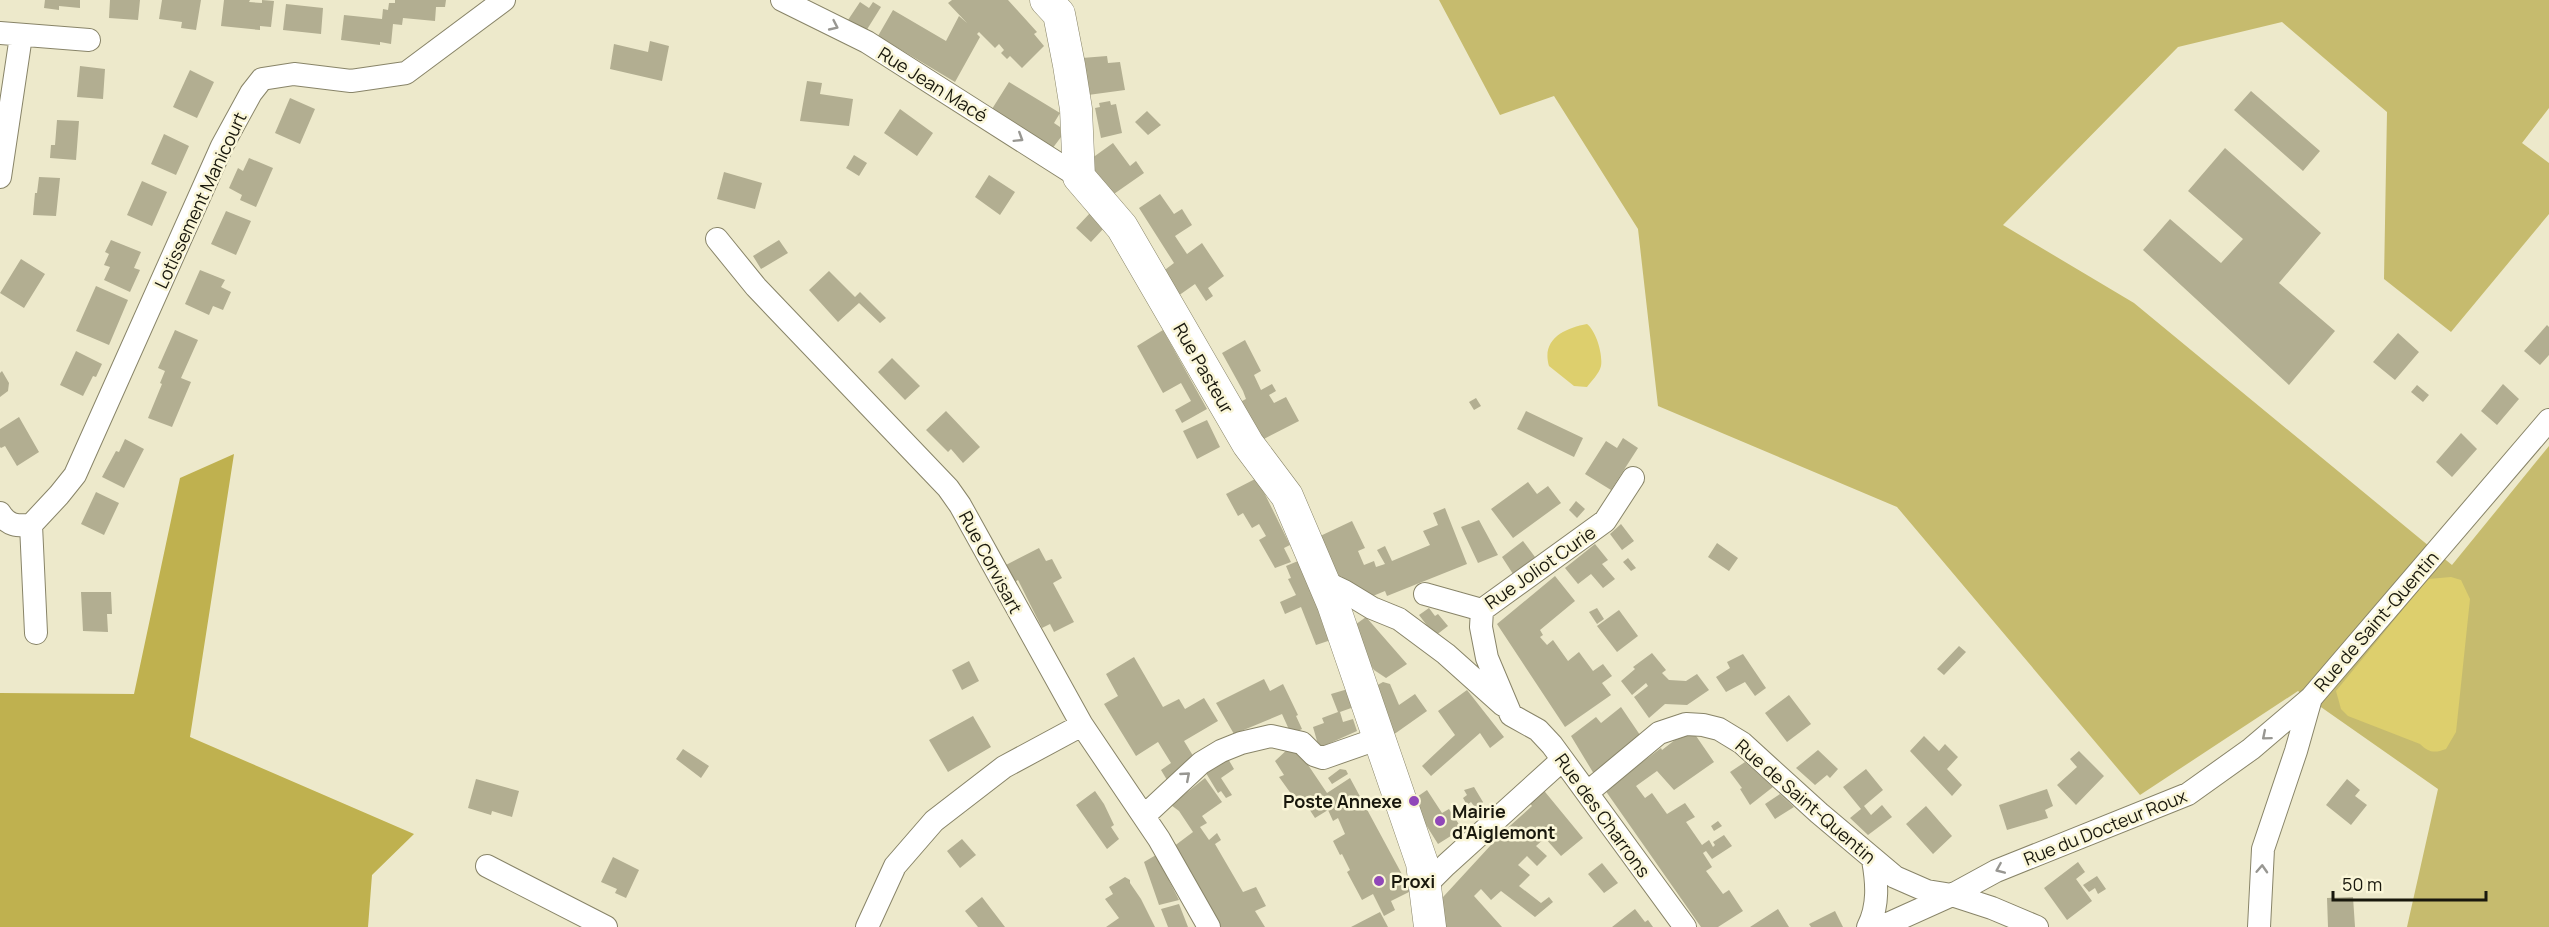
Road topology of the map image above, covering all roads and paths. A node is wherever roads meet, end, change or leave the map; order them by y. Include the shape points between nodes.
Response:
1 (504, 0) edge
2 (782, 0) edge
3 (1046, 0) edge
4 (10, 35) edge
5 (89, 40) dead end
6 (0, 177) edge
7 (1079, 177) junction
8 (717, 239) dead end
9 (2549, 420) edge
10 (1633, 478) dead end
11 (0, 513) edge
12 (31, 525) junction
13 (1323, 581) junction
14 (1425, 594) dead end
15 (1482, 610) junction
16 (36, 633) dead end
17 (2311, 698) junction
18 (1512, 715) junction
19 (1082, 725) junction
20 (1380, 738) junction
21 (1562, 760) junction
22 (1588, 792) junction
23 (1144, 816) junction
24 (1873, 860) junction
25 (486, 866) dead end
26 (1424, 887) junction
27 (1952, 895) junction
28 (606, 927) edge
29 (867, 927) edge
30 (1209, 927) edge
31 (1430, 927) edge
32 (1684, 927) edge
33 (1868, 927) edge
34 (1881, 927) edge
35 (2037, 927) edge
36 (2259, 927) edge

1 - 12 street, Lotissement Manicourt via 406,73 351,81 294,74 262,80 222,146 75,475
2 -> 7 street, Rue Jean Macé via 867,42
3 - 7 street via 1059,14 1069,65 1076,109
4 - 5 street
4 - 6 street
7 - 13 street, Rue Pasteur via 1122,227 1248,444 1287,496
8 - 19 street, Rue Corvisart via 756,287 948,488
9 - 17 street, Rue de Saint-Quentin
10 - 15 street, Rue Joliot Curie via 1605,521
11 - 12 street via 5,522
12 - 16 street
13 - 18 street, Rue des Charrons via 1399,620 1446,654
13 - 20 street, Rue Pasteur
14 - 15 street, Rue Joliot Curie
15 - 18 street via 1487,658
17 -> 27 street, Rue du Docteur Roux via 2251,749 2188,794 1996,871
36 -> 17 street, Rue de Saint-Quentin via 2263,849
18 - 21 street, Rue des Charrons via 1538,730
19 - 23 street, Rue Corvisart
19 - 29 street via 1004,766 934,821 895,866
23 -> 20 street via 1201,763 1241,743 1271,736 1302,743 1323,758
20 - 26 street, Rue Pasteur via 1422,863
21 - 22 street, Rue des Charrons
21 - 26 street
22 - 24 street, Rue de Saint-Quentin via 1659,733 1686,724 1703,725 1742,742
22 - 32 street, Rue des Charrons
23 - 30 street, Rue Corvisart
24 - 27 street, Rue de Saint-Quentin via 1907,884
24 - 33 street via 1877,882
25 - 28 street
26 - 31 street, Rue Pasteur
27 - 34 street, Rue du Docteur Roux
27 - 35 street, Rue de Saint-Quentin

